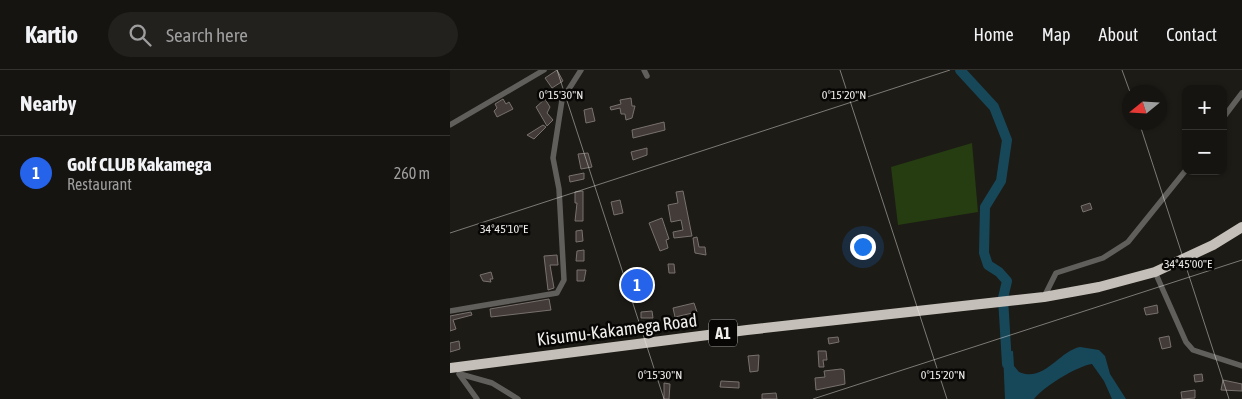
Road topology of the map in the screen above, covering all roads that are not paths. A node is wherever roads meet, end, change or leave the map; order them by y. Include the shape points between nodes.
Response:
1 (544, 70) edge
2 (581, 70) edge
3 (1242, 93) edge
4 (1227, 113) edge
5 (450, 125) edge
6 (1182, 175) edge
7 (1242, 227) edge
8 (1156, 272) junction
9 (1044, 297) junction
10 (450, 311) edge
11 (1242, 366) edge
12 (455, 370) edge
13 (477, 399) edge
14 (518, 399) edge

1 - 5 street
2 - 10 street via 562,100 553,158 559,190 564,280 557,293
3 - 4 street
6 - 9 street via 1128,242 1103,258 1056,273
7 - 8 highway, A1 via 1213,245
8 - 9 highway, A1
8 - 11 street via 1186,342 1194,350
9 - 12 highway, Kisumu-Kakamega Road / A1 via 747,330
12 - 13 street
12 - 14 street via 492,383

